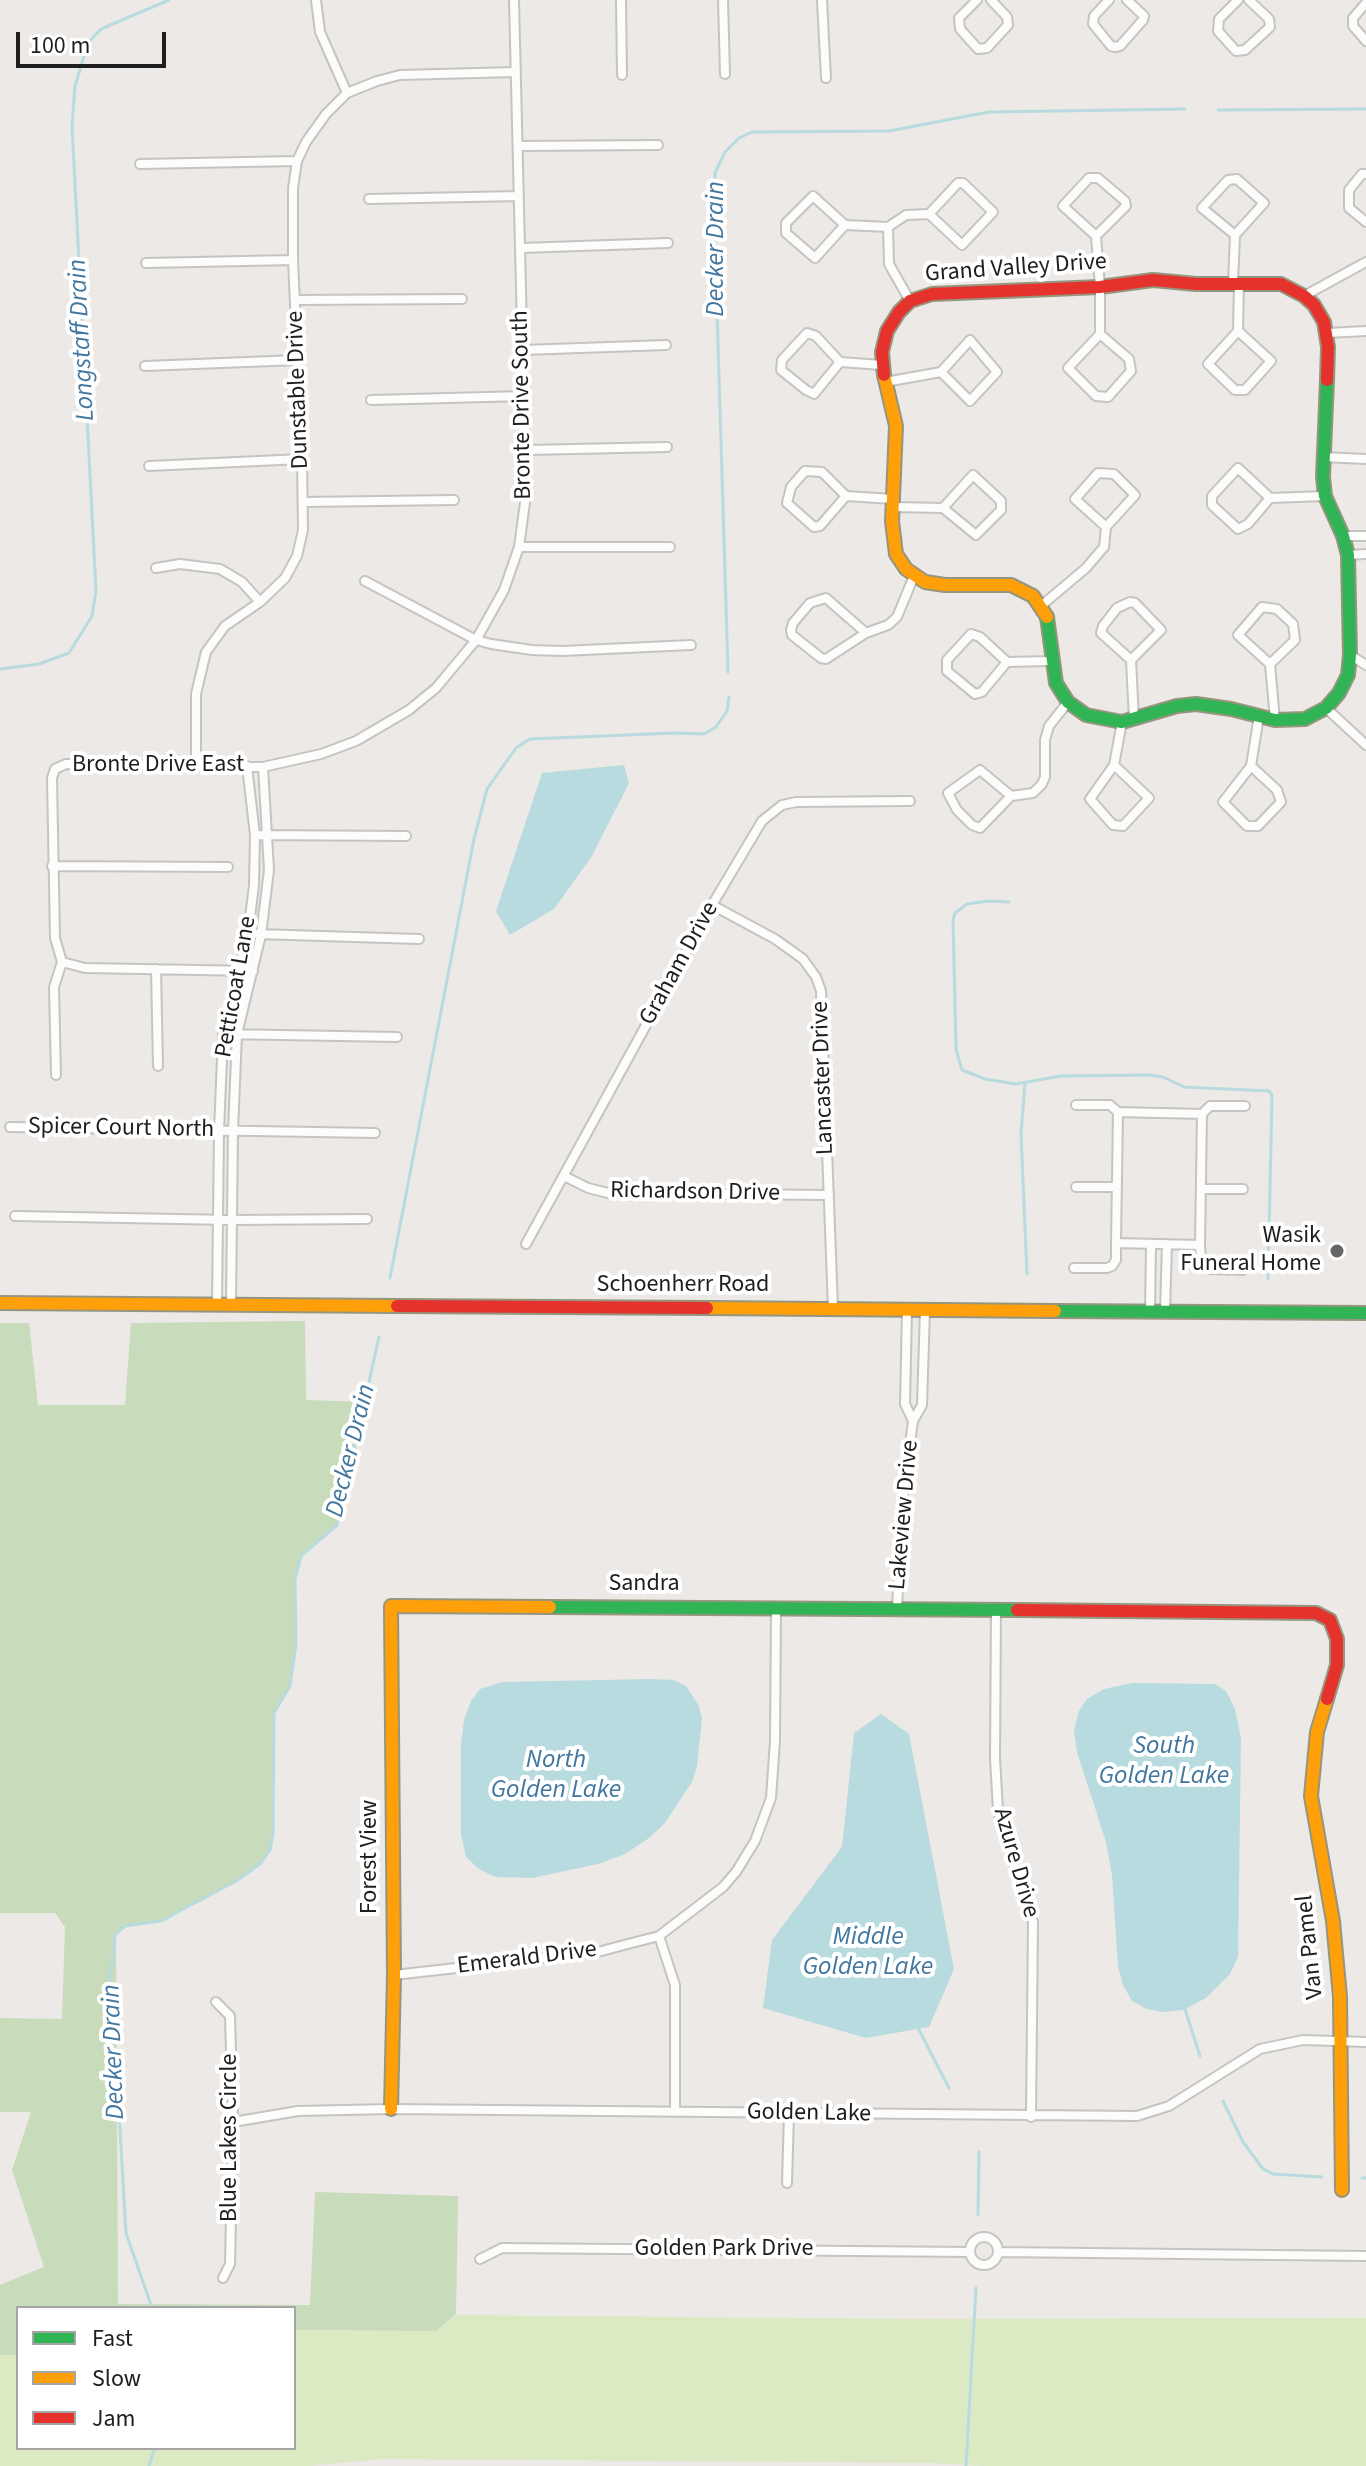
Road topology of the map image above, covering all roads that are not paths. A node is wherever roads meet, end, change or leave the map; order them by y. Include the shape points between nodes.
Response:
1 (316, 0) edge
2 (514, 0) edge
3 (621, 0) edge
4 (723, 0) edge
5 (822, 0) edge
6 (977, 0) edge
7 (991, 0) edge
8 (1109, 0) edge
9 (1127, 0) edge
10 (1238, 0) edge
11 (1249, 0) edge
12 (1366, 3) edge
13 (1366, 41) edge
14 (516, 72) junction
15 (725, 74) dead end
16 (622, 75) dead end
17 (826, 78) dead end
18 (347, 93) junction
19 (658, 145) dead end
20 (518, 146) junction
21 (297, 161) junction
22 (140, 164) dead end
23 (1366, 174) edge
24 (519, 196) junction
25 (369, 199) dead end
26 (929, 214) junction
27 (1366, 222) edge
28 (845, 225) junction
29 (888, 227) junction
30 (1235, 235) junction
31 (1096, 236) junction
32 (668, 243) dead end
33 (521, 248) junction
34 (293, 260) junction
35 (1366, 262) edge
36 (146, 263) dead end
37 (1236, 283) junction
38 (1100, 287) junction
39 (1304, 296) junction
40 (462, 299) dead end
41 (295, 300) junction
42 (910, 301) junction
43 (1238, 331) junction
44 (1366, 331) edge
45 (1327, 333) junction
46 (1100, 334) junction
47 (666, 345) dead end
48 (523, 350) junction
49 (298, 360) junction
50 (840, 362) junction
51 (882, 365) junction
52 (145, 366) dead end
53 (941, 372) junction
54 (885, 382) junction
55 (525, 396) junction
56 (371, 400) dead end
57 (667, 447) dead end
58 (527, 450) junction
59 (1323, 457) junction
60 (302, 459) junction
61 (1366, 459) edge
62 (149, 466) dead end
63 (846, 496) junction
64 (1325, 496) junction
65 (1270, 498) junction
66 (454, 500) dead end
67 (303, 502) junction
68 (893, 503) junction
69 (943, 508) junction
70 (1106, 527) junction
71 (1343, 536) junction
72 (1366, 536) edge
73 (519, 547) junction
74 (670, 547) dead end
75 (1366, 554) edge
76 (1348, 555) junction
77 (156, 568) dead end
78 (914, 576) junction
79 (365, 581) dead end
80 (260, 602) junction
81 (1041, 606) junction
82 (866, 633) junction
83 (476, 640) junction
84 (691, 645) dead end
85 (1350, 655) junction
86 (1131, 660) junction
87 (1051, 661) junction
88 (1007, 662) junction
89 (1270, 664) junction
90 (1366, 665) edge
91 (1068, 702) junction
92 (1326, 708) junction
93 (1259, 716) junction
94 (1275, 720) junction
95 (1128, 721) junction
96 (1366, 745) edge
97 (196, 765) junction
98 (1114, 765) junction
99 (247, 766) junction
100 (1251, 766) junction
101 (263, 767) junction
102 (1011, 796) junction
103 (910, 801) dead end
104 (255, 835) junction
105 (269, 835) junction
106 (406, 836) dead end
107 (52, 866) junction
108 (228, 867) dead end
109 (712, 905) junction
110 (248, 934) junction
111 (261, 935) junction
112 (419, 939) dead end
113 (62, 962) junction
114 (156, 969) junction
115 (238, 971) junction
116 (253, 971) junction
117 (223, 1034) junction
118 (237, 1034) junction
119 (397, 1037) dead end
120 (158, 1066) dead end
121 (56, 1075) dead end
122 (1076, 1105) dead end
123 (1245, 1106) dead end
124 (1118, 1112) junction
125 (1202, 1114) junction
126 (10, 1127) dead end
127 (219, 1131) junction
128 (233, 1131) junction
129 (375, 1133) dead end
130 (564, 1176) junction
131 (1076, 1187) dead end
132 (1117, 1187) junction
133 (1201, 1189) junction
134 (1243, 1189) dead end
135 (829, 1195) junction
136 (15, 1216) dead end
137 (218, 1219) junction
138 (367, 1219) dead end
139 (232, 1220) junction
140 (1116, 1243) junction
141 (526, 1244) dead end
142 (1151, 1244) junction
143 (1167, 1244) junction
144 (1200, 1245) junction
145 (1074, 1268) dead end
146 (1243, 1270) dead end
147 (0, 1303) edge
148 (217, 1304) junction
149 (231, 1304) junction
150 (833, 1308) junction
151 (907, 1310) junction
152 (925, 1310) junction
153 (1150, 1312) junction
154 (1165, 1312) junction
155 (1366, 1313) edge
156 (913, 1421) junction
157 (391, 1606) joint
158 (776, 1608) junction
159 (897, 1609) junction
160 (996, 1609) junction
161 (659, 1936) junction
162 (394, 1975) junction
163 (216, 2002) dead end
164 (1341, 2041) junction
165 (1366, 2042) edge
166 (391, 2109) junction
167 (675, 2112) junction
168 (789, 2114) junction
169 (1031, 2117) junction
170 (233, 2122) junction
171 (787, 2183) dead end
172 (1342, 2190) dead end
173 (970, 2252) junction
174 (998, 2252) junction
175 (1366, 2256) edge
176 (480, 2259) dead end
177 (223, 2278) dead end

1 - 18 street via 320,32
2 - 14 street, Bronte Drive South
3 - 16 street
4 - 15 street
5 - 17 street
6 - 7 street via 959,18 960,29 978,49 987,48 1008,25
8 - 9 street via 1093,24 1115,47 1143,20
10 - 11 street via 1219,19 1218,31 1236,51 1245,50 1270,27 1269,19
12 - 13 street via 1353,18
14 - 18 street via 400,75
14 - 20 street, Bronte Drive South
18 - 21 street, Dunstable Drive via 315,127
19 - 20 street
20 - 24 street, Bronte Drive South
21 - 22 street
21 - 34 street, Dunstable Drive
23 - 27 street via 1349,190 1349,208
24 - 25 street
24 - 33 street, Bronte Drive South
26 - 26 street via 962,245 993,212 958,183
26 - 29 street via 906,215
28 - 28 street via 813,196 786,223 786,233 815,258
28 - 29 street
29 - 42 street via 889,264
30 - 30 street via 1202,208 1228,180 1237,179 1264,203
30 - 37 street
31 - 31 street via 1063,206 1089,178 1098,178 1126,206
31 - 38 street
32 - 33 street
33 - 48 street, Bronte Drive South
34 - 36 street
34 - 41 street, Dunstable Drive
35 - 39 street
37 - 38 street, Grand Valley Drive via 1153,280
37 - 39 street, Grand Valley Drive via 1281,284
37 - 43 street
38 - 42 street, Grand Valley Drive via 932,294
38 - 46 street
39 - 45 street via 1320,313
40 - 41 street
41 - 49 street, Dunstable Drive
42 - 51 street, Grand Valley Drive via 887,331
43 - 43 street via 1208,364 1235,390 1245,390 1271,361
44 - 45 street
45 - 59 street
46 - 46 street via 1068,368 1096,396 1108,397 1131,371 1129,359
47 - 48 street
48 - 55 street, Bronte Drive South
49 - 52 street
49 - 60 street, Dunstable Drive
50 - 50 street via 807,333 782,360 781,370 814,394
50 - 51 street
51 - 54 street, Grand Valley Drive
53 - 53 street via 970,340 997,372 970,401
53 - 54 street
54 - 68 street, Grand Valley Drive via 896,426
55 - 56 street
55 - 58 street, Bronte Drive South
57 - 58 street
58 - 73 street, Bronte Drive South
59 - 61 street
59 - 64 street
60 - 62 street
60 - 67 street, Dunstable Drive
63 - 63 street via 822,472 805,471 791,487 787,503 814,527
63 - 68 street
64 - 65 street
64 - 71 street
65 - 65 street via 1238,468 1212,496 1212,505 1238,529
66 - 67 street
67 - 80 street, Dunstable Drive via 297,556 285,578
68 - 69 street
68 - 78 street, Grand Valley Drive via 896,554
69 - 69 street via 973,475 1001,501 1001,510 976,535
70 - 70 street via 1075,499 1098,473 1114,474 1135,495
70 - 81 street via 1098,557
71 - 72 street
71 - 76 street
73 - 74 street
73 - 83 street, Bronte Drive South via 504,590
75 - 76 street
76 - 85 street
77 - 80 street via 180,564 220,569
78 - 81 street via 932,584 1011,585
78 - 82 street via 897,617
79 - 83 street
80 - 97 street, Dunstable Drive via 225,626 206,652 196,694
81 - 87 street via 1049,627
82 - 82 street via 826,598 810,603 791,630 815,656 826,659
83 - 84 street via 562,651
83 - 101 street, Bronte Drive South via 436,688 378,730 335,750
85 - 90 street
85 - 92 street via 1344,685
86 - 86 street via 1161,630 1130,602 1117,608 1101,633
86 - 95 street
87 - 88 street
87 - 91 street
88 - 88 street via 971,634 947,660 947,671 975,694
89 - 89 street via 1238,635 1262,607 1277,609 1293,624 1295,640
89 - 94 street
91 - 95 street via 1095,718
91 - 102 street via 1046,733 1042,784 1033,793
92 - 94 street via 1305,719
92 - 96 street
93 - 94 street
93 - 95 street via 1196,704
93 - 100 street
95 - 98 street
97 - 99 street, Bronte Drive East
97 - 107 street, Bronte Drive East via 66,764 55,769
98 - 98 street via 1090,799 1113,825 1123,826 1149,798
99 - 101 street, Bronte Drive East
99 - 104 street, Petticoat Lane
100 - 100 street via 1223,802 1247,826 1258,826 1281,802 1277,790
101 - 105 street, Petticoat Lane
102 - 102 street via 980,770 948,793 957,810 980,828
103 - 109 street, Graham Drive via 782,805 753,832
104 - 105 street
104 - 110 street, Petticoat Lane
105 - 106 street
105 - 111 street, Petticoat Lane
107 - 108 street
107 - 113 street via 55,938
109 - 130 street, Graham Drive
109 - 135 street, Lancaster Drive via 789,948 819,984
110 - 111 street
110 - 115 street, Petticoat Lane
111 - 112 street
111 - 116 street, Petticoat Lane
113 - 114 street via 85,968
113 - 121 street via 54,987
114 - 115 street
114 - 120 street
115 - 116 street
115 - 117 street, Petticoat Lane
116 - 118 street, Petticoat Lane
117 - 118 street
117 - 127 street, Petticoat Lane
118 - 119 street
118 - 128 street, Petticoat Lane
122 - 124 street via 1110,1105
123 - 125 street via 1210,1106
124 - 125 street
124 - 132 street
125 - 133 street
126 - 127 street, Spicer Court North
127 - 128 street, Spicer Court North
127 - 137 street, Petticoat Lane
128 - 129 street, Spicer Court North
128 - 139 street, Petticoat Lane
130 - 135 street, Richardson Drive via 608,1193
130 - 141 street, Graham Drive
131 - 132 street
132 - 140 street
133 - 134 street
133 - 144 street
135 - 150 street, Lancaster Drive
136 - 137 street
137 - 139 street
137 - 148 street, Petticoat Lane
138 - 139 street
139 - 149 street, Petticoat Lane
140 - 142 street
140 - 145 street via 1112,1266
142 - 143 street
142 - 153 street
143 - 144 street
143 - 154 street
144 - 146 street via 1201,1260 1210,1269
147 - 148 street, Schoenherr Road
148 - 149 street, Schoenherr Road
149 - 150 street, Schoenherr Road
150 - 151 street, Schoenherr Road
151 - 152 street, Schoenherr Road
151 - 156 street, Lakeview Drive via 905,1404
152 - 153 street, Schoenherr Road
152 - 156 street, Lakeview Drive via 922,1405
153 - 154 street, Schoenherr Road
154 - 155 street, Schoenherr Road
156 - 159 street, Lakeview Drive via 902,1503
157 - 158 street, Sandra
157 - 162 street, Forest View
158 - 159 street, Sandra
158 - 161 street via 773,1781 761,1828 723,1887
159 - 160 street, Sandra
160 - 164 street, Van Pamel via 1316,1613 1330,1620 1337,1665 1317,1732 1311,1796 1333,1921
160 - 169 street, Azure Drive via 997,1803 1033,1922
161 - 162 street, Emerald Drive via 598,1952
161 - 167 street via 675,1985
162 - 166 street, Forest View
163 - 170 street, Blue Lakes Circle via 230,2016
164 - 165 street, Golden Lake
164 - 169 street, Golden Lake via 1303,2040 1260,2049 1153,2113
164 - 172 street, Van Pamel
166 - 167 street, Golden Lake
166 - 170 street, Golden Lake via 298,2111
167 - 168 street, Golden Lake
168 - 169 street, Golden Lake
168 - 171 street
170 - 177 street, Blue Lakes Circle via 230,2264
173 - 174 street, Golden Park Drive via 982,2265 992,2263
173 - 174 street, Golden Park Drive via 980,2238 993,2240
173 - 176 street, Golden Park Drive via 502,2248
174 - 175 street, Golden Park Drive

